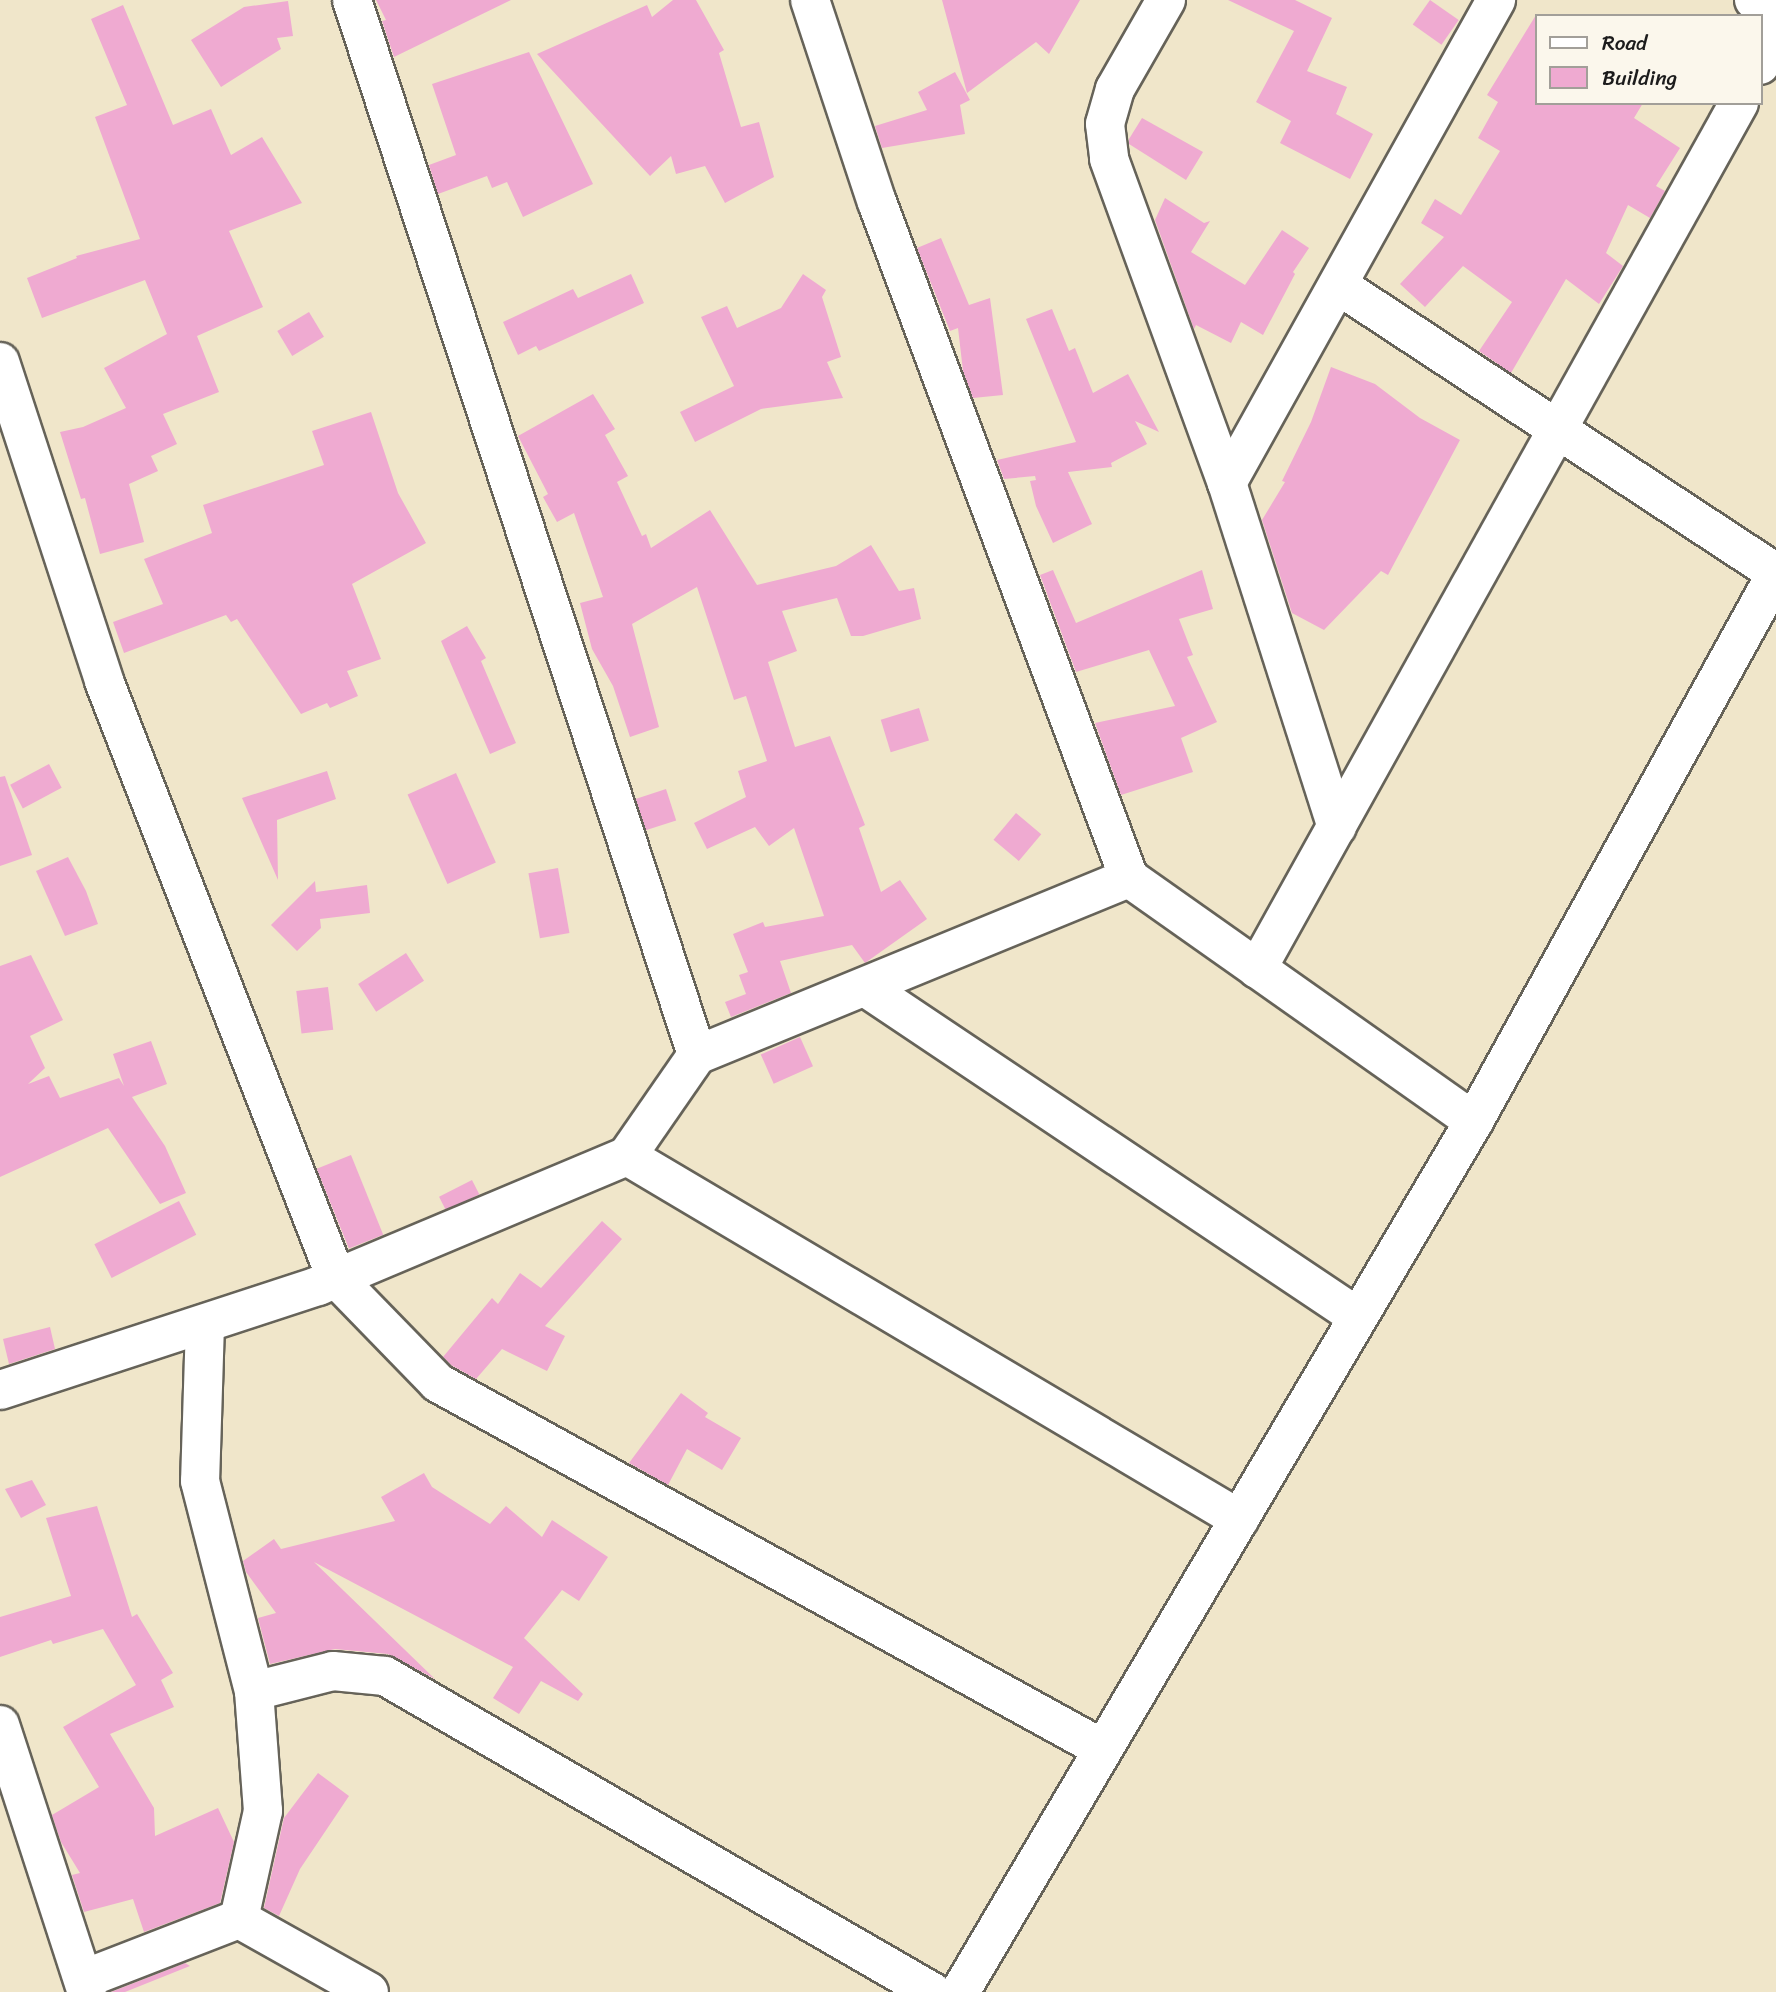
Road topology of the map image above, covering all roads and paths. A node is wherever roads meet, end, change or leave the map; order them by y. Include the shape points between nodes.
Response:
1 (352, 0) edge
2 (810, 0) edge
3 (1166, 0) edge
4 (1496, 0) edge
5 (1754, 0) edge
6 (1776, 13) edge
7 (1776, 37) edge
8 (1762, 62) edge
9 (1738, 105) edge
10 (1338, 285) junction
11 (0, 362) edge
12 (1558, 429) junction
13 (1227, 483) junction
14 (1776, 573) edge
15 (1336, 827) junction
16 (1129, 878) junction
17 (1257, 969) junction
18 (865, 986) junction
19 (697, 1055) junction
20 (1474, 1121) junction
21 (627, 1156) junction
22 (335, 1278) junction
23 (1358, 1317) junction
24 (205, 1324) junction
25 (0, 1390) edge
26 (1239, 1519) junction
27 (254, 1691) junction
28 (0, 1726) edge
29 (1103, 1749) junction
30 (239, 1919) junction
31 (85, 1986) edge
32 (369, 1992) edge
33 (932, 1992) edge
34 (960, 1992) edge

1 - 19 street
2 - 16 street via 877,202
3 - 13 street via 1115,89 1105,124 1109,159
4 - 10 street
5 - 6 street
7 - 8 street
9 - 12 street
10 - 12 street
10 - 13 street
11 - 22 street via 104,681
12 - 14 street
12 - 15 street
13 - 15 street
14 - 20 street
15 - 17 street
16 - 17 street
16 - 18 street
17 - 20 street
18 - 19 street
18 - 23 street
19 - 21 street
20 - 23 street
21 - 22 street
21 - 26 street
22 - 24 street
22 - 29 street via 438,1383
23 - 26 street
24 - 25 street
24 - 27 street via 200,1481
26 - 29 street
27 - 30 street via 263,1811
27 - 33 street via 333,1671 385,1676
28 - 31 street
29 - 34 street
30 - 31 street
30 - 32 street

